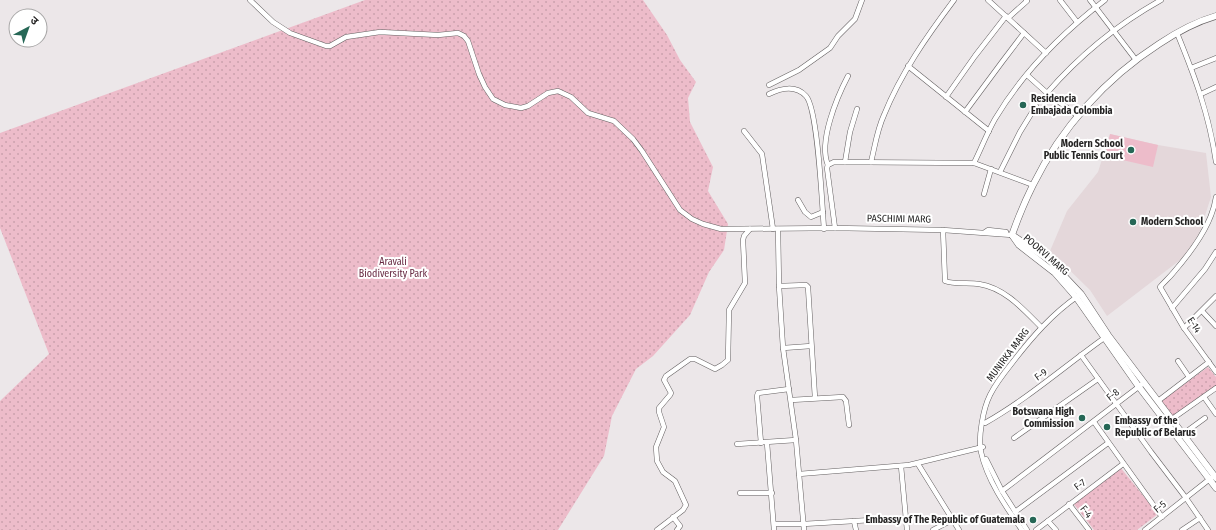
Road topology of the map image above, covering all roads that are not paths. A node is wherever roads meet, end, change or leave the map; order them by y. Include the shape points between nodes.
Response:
1 (250, 0) edge
2 (862, 0) edge
3 (954, 0) edge
4 (988, 0) edge
5 (1026, 0) edge
6 (1060, 0) edge
7 (1090, 0) edge
8 (1105, 0) edge
9 (1161, 0) edge
10 (1096, 7) junction
11 (1216, 16) edge
12 (1007, 17) junction
13 (1077, 22) junction
14 (1114, 31) junction
15 (1024, 33) junction
16 (1177, 33) junction
17 (1046, 53) junction
18 (1216, 58) edge
19 (1136, 60) junction
20 (908, 66) junction
21 (1191, 68) junction
22 (1027, 75) junction
23 (848, 76) dead end
24 (769, 85) dead end
25 (1216, 86) edge
26 (1048, 93) junction
27 (769, 94) dead end
28 (1201, 94) junction
29 (946, 97) junction
30 (1036, 106) dead end
31 (857, 109) dead end
32 (965, 112) junction
33 (1078, 116) junction
34 (744, 131) dead end
35 (989, 131) junction
36 (845, 162) junction
37 (871, 162) junction
38 (1216, 162) edge
39 (974, 163) junction
40 (828, 165) junction
41 (991, 169) junction
42 (1000, 172) junction
43 (1033, 185) junction
44 (984, 194) dead end
45 (1216, 197) edge
46 (798, 200) dead end
47 (1216, 204) edge
48 (823, 212) junction
49 (824, 228) junction
50 (835, 228) junction
51 (750, 229) junction
52 (776, 229) junction
53 (943, 230) junction
54 (1012, 234) junction
55 (1216, 252) edge
56 (779, 286) junction
57 (1216, 296) edge
58 (1079, 297) junction
59 (1172, 308) junction
60 (1202, 311) junction
61 (1216, 326) edge
62 (1041, 327) junction
63 (1184, 328) junction
64 (1106, 336) junction
65 (811, 346) junction
66 (783, 348) junction
67 (1081, 355) junction
68 (1178, 361) dead end
69 (1209, 362) junction
70 (1216, 372) edge
71 (1189, 377) junction
72 (1098, 379) junction
73 (1142, 385) junction
74 (1216, 388) edge
75 (789, 389) junction
76 (1204, 397) junction
77 (815, 398) junction
78 (791, 400) junction
79 (1158, 401) junction
80 (1117, 404) junction
81 (1216, 414) edge
82 (1205, 418) dead end
83 (1172, 419) junction
84 (1094, 422) junction
85 (985, 423) junction
86 (849, 425) dead end
87 (1183, 434) junction
88 (1014, 438) dead end
89 (796, 440) junction
90 (761, 443) junction
91 (767, 443) junction
92 (1108, 443) junction
93 (737, 444) dead end
94 (982, 447) junction
95 (918, 464) junction
96 (1123, 464) junction
97 (901, 466) junction
98 (799, 474) junction
99 (1213, 477) edge
100 (1216, 488) edge
101 (1002, 491) junction
102 (740, 493) dead end
103 (772, 493) junction
104 (1186, 498) junction
105 (1069, 504) junction
106 (1014, 512) junction
107 (673, 517) junction
108 (1162, 517) junction
109 (906, 518) junction
110 (1200, 518) junction
111 (952, 520) junction
112 (854, 521) junction
113 (1048, 521) junction
114 (774, 524) junction
115 (804, 524) junction
116 (657, 530) edge
117 (677, 530) edge
118 (774, 530) edge
119 (804, 530) edge
120 (856, 530) edge
121 (907, 530) edge
122 (933, 530) edge
123 (959, 530) edge
124 (1022, 530) edge
125 (1027, 530) edge
126 (1036, 530) edge
127 (1056, 530) edge
128 (1089, 530) edge
129 (1145, 530) edge
130 (1182, 530) edge
131 (1208, 530) edge

1 - 51 street, PASCHIMI MARG via 273,22 290,33 326,46 346,37 380,32 438,35 458,33 468,41 485,87 497,102 521,108 548,93 565,93 588,113 614,121 633,139 664,183 675,204 685,214 713,228
2 - 24 street via 855,19 830,48 799,70
3 - 20 street
4 - 12 street
5 - 12 street
6 - 13 street
7 - 10 street
8 - 10 street
9 - 14 street
10 - 13 street
10 - 14 street
11 - 16 main road
12 - 15 street
12 - 29 street
13 - 17 street
14 - 19 street
14 - 26 street via 1076,61
15 - 17 street
15 - 32 street
16 - 19 main road
16 - 21 street
17 - 22 street
18 - 21 street
19 - 33 main road via 1103,88
20 - 29 street
20 - 37 street via 883,115
21 - 28 street
22 - 26 street
22 - 35 street via 1000,111
23 - 40 street via 828,129
25 - 28 street
26 - 33 street
27 - 48 street via 782,88 795,90 804,94 810,102
28 - 38 street via 1211,130
29 - 32 street
30 - 42 street
31 - 36 street
32 - 35 street
33 - 43 main road via 1056,145
34 - 52 street via 762,154
35 - 39 street
36 - 37 street
36 - 40 street
37 - 39 street
39 - 41 street
40 - 50 street
41 - 42 street
41 - 44 street
42 - 43 street
43 - 54 main road
45 - 47 street
46 - 48 street via 804,212 811,217
47 - 59 street, E-14 via 1198,240 1160,287
48 - 49 street
49 - 50 street, PASCHIMI MARG
49 - 52 street, PASCHIMI MARG
50 - 53 street, PASCHIMI MARG
51 - 52 street, PASCHIMI MARG
51 - 107 street via 742,240 745,283 729,310 728,360 715,369 690,359 664,380 671,393 659,408 664,427 656,447 656,457 663,472 675,481 686,505
52 - 56 street
53 - 54 street, PASCHIMI MARG via 988,230
53 - 62 street via 945,280 977,284 997,290 1014,301
54 - 58 main road, POORVI MARG via 1049,260
55 - 59 street
56 - 65 street via 808,286
56 - 66 street
57 - 60 street
58 - 62 street, MUNIRKA MARG via 1056,312
58 - 64 main road, POORVI MARG
58 - 85 street, MUNIRKA MARG via 1045,326 1000,383 990,399
59 - 63 street, E-14
60 - 61 street
60 - 63 street
62 - 94 street, MUNIRKA MARG via 999,379 989,396 982,425
63 - 69 street, E-14
64 - 67 street, F-9
64 - 73 main road, POORVI MARG
65 - 66 street
65 - 77 street
66 - 75 street
67 - 72 street
67 - 85 street, F-9 via 1058,374
68 - 71 street
69 - 70 street, E-14
69 - 71 street
71 - 79 street
72 - 80 street
72 - 88 street
73 - 79 main road, POORVI MARG
73 - 80 street, F-8
73 - 99 main road, POORVI MARG
74 - 76 street
75 - 78 street
75 - 90 street via 758,394
76 - 81 street
76 - 83 street
77 - 78 street
77 - 86 street via 845,398
78 - 89 street
79 - 83 main road, POORVI MARG
80 - 84 street, F-8
80 - 104 street
82 - 87 street
83 - 87 main road, POORVI MARG
84 - 92 street
84 - 101 street, F-8
85 - 94 street, MUNIRKA MARG
87 - 99 main road, POORVI MARG
89 - 91 street
89 - 98 street
90 - 91 street
90 - 93 street
91 - 103 street
92 - 96 street
92 - 106 street
94 - 95 street
94 - 101 street, MUNIRKA MARG via 986,461
94 - 124 street, MUNIRKA MARG via 984,461 992,480
95 - 97 street
95 - 111 street
96 - 105 street, F-7
96 - 108 street
97 - 98 street
97 - 109 street
98 - 115 street
99 - 100 main road, POORVI MARG
99 - 104 street, F-5
101 - 106 street, MUNIRKA MARG
102 - 103 street
103 - 114 street
104 - 108 street, F-5
104 - 110 street
105 - 113 street, F-7
105 - 128 street, F-4
106 - 125 street, MUNIRKA MARG
107 - 116 street
107 - 117 street via 680,526
108 - 129 street, F-5
109 - 112 street
109 - 121 street
110 - 130 street
110 - 131 street
111 - 122 street
111 - 123 street
112 - 115 street
112 - 120 street
113 - 126 street, F-7
113 - 127 street
114 - 115 street
114 - 118 street
115 - 119 street

